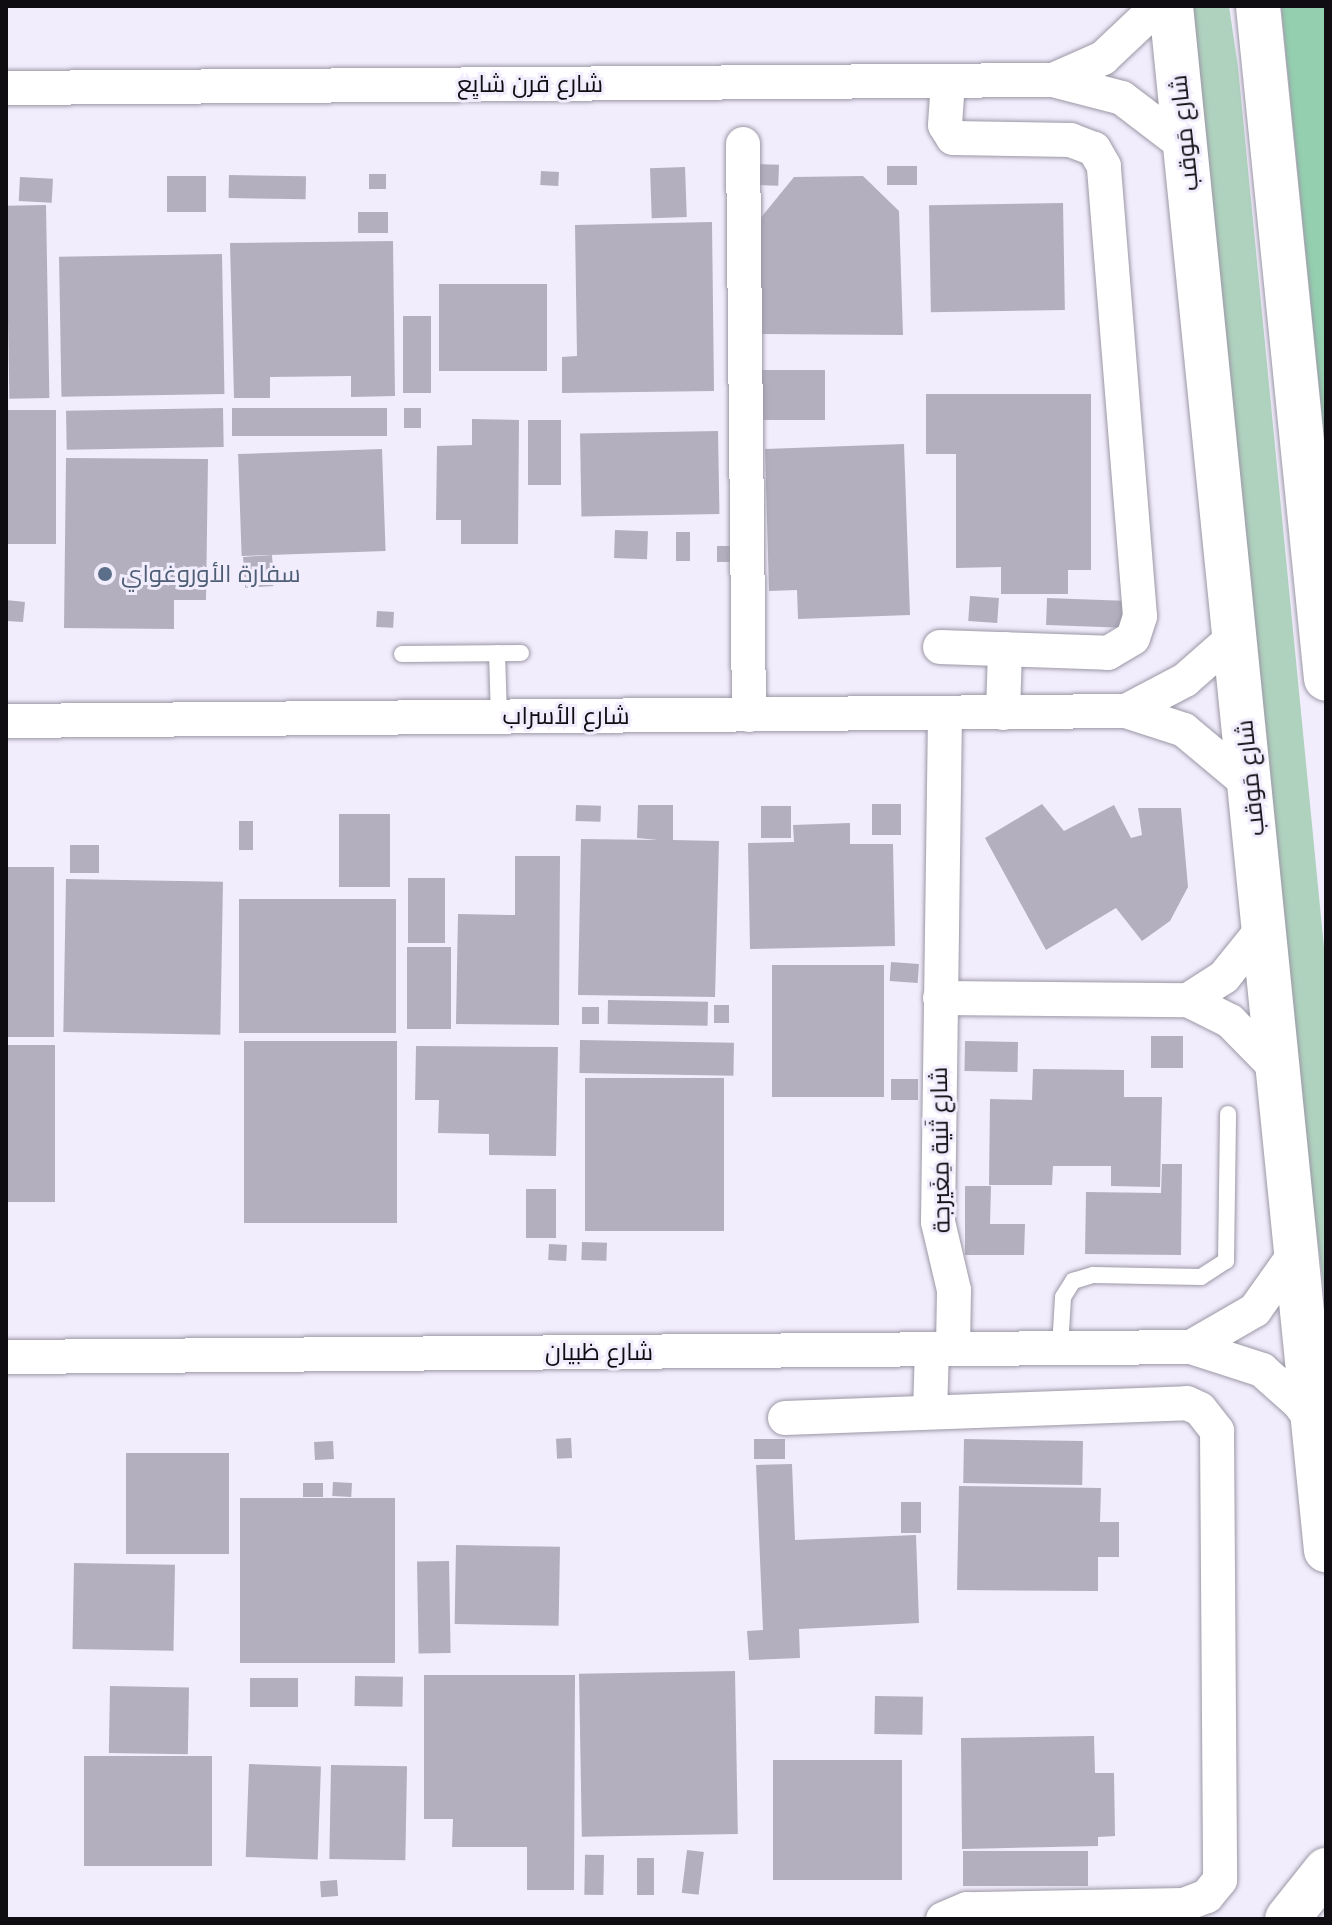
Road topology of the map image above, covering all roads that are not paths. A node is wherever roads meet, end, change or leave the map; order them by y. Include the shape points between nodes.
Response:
1 (1158, 6) edge
2 (1171, 6) edge
3 (1258, 6) edge
4 (1053, 80) junction
5 (948, 81) junction
6 (6, 88) edge
7 (743, 144) dead end
8 (1185, 146) junction
9 (1235, 636) junction
10 (940, 647) dead end
11 (1005, 649) junction
12 (497, 653) junction
13 (521, 653) dead end
14 (402, 654) dead end
15 (1326, 679) edge
16 (1126, 711) junction
17 (1003, 713) junction
18 (945, 714) junction
19 (749, 715) junction
20 (499, 717) junction
21 (6, 721) edge
22 (1251, 786) junction
23 (1265, 926) junction
24 (940, 998) junction
25 (1188, 1000) junction
26 (1278, 1070) junction
27 (1228, 1114) dead end
28 (1297, 1251) junction
29 (1191, 1347) junction
30 (1060, 1348) junction
31 (942, 1349) junction
32 (6, 1357) edge
33 (930, 1412) junction
34 (785, 1418) dead end
35 (1314, 1424) junction
36 (1326, 1550) edge
37 (1326, 1870) edge
38 (943, 1919) edge
39 (1287, 1919) edge

1 - 4 street, شارع قرن شايِع via 1103,58
2 - 8 main road, شارع مَوقب
3 - 15 main road
4 - 5 street, شارع قرن شايِع
4 - 8 street, شارع قرن شايِع via 1122,98
5 - 6 street, شارع قرن شايِع
5 - 11 street via 945,125 953,138 1084,142 1101,157 1105,175 1138,627 1126,645 1108,653
7 - 19 street
8 - 9 main road, شارع مَوقب
9 - 16 street, شارع الأسراب via 1185,680
9 - 22 main road, شارع مَوقب
10 - 11 street
11 - 17 street
12 - 13 lane
12 - 14 lane
12 - 20 lane
16 - 17 street, شارع الأسراب
16 - 22 street, شارع الأسراب via 1184,730
17 - 18 street, شارع الأسراب
18 - 19 street, شارع الأسراب
18 - 24 street, شارع ثَنية مِغَيرجة
19 - 20 street, شارع الأسراب
20 - 21 street, شارع الأسراب
22 - 23 main road, شارع مَوقب
23 - 25 street via 1224,977
23 - 26 main road, شارع مَوقب
24 - 25 street
24 - 31 street, شارع ثَنية مِغَيرجة via 938,1222 954,1290
25 - 26 street via 1230,1021
26 - 28 main road, شارع مَوقب
27 - 30 lane via 1226,1261 1201,1277 1093,1275 1073,1281 1063,1297
28 - 29 street, شارع ظبيان via 1255,1310
28 - 35 main road, شارع مَوقب
29 - 30 street, شارع ظبيان
29 - 35 street, شارع ظبيان via 1262,1370
30 - 31 street, شارع ظبيان
31 - 32 street, شارع ظبيان
31 - 33 street, شارع ثَنية مِغَيرجة
33 - 34 street
33 - 38 street via 1187,1403 1210,1418 1218,1445 1220,1880 1207,1896 1183,1905 967,1909
35 - 36 main road, شارع مَوقب
37 - 39 main road

